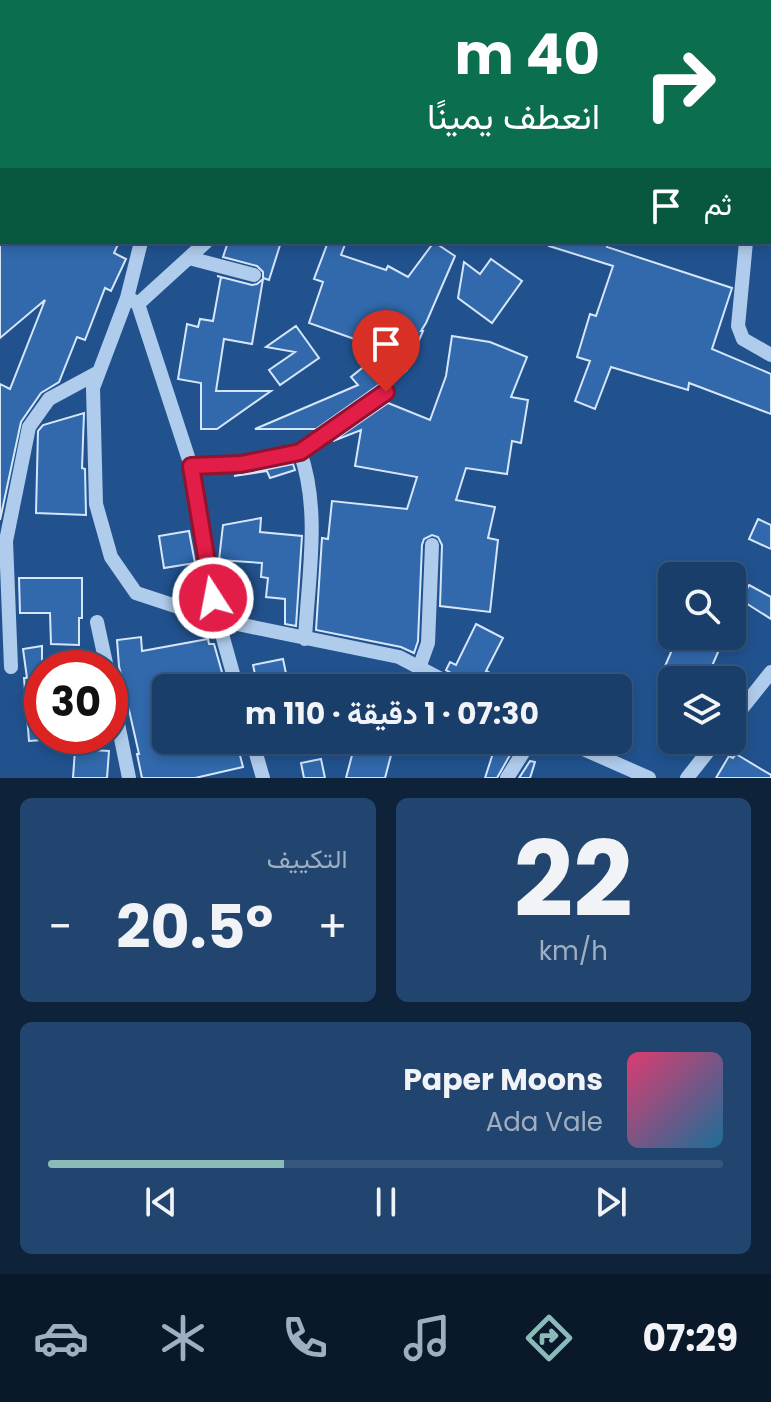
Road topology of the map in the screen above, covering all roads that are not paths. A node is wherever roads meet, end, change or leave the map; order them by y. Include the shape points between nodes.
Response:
1 (141, 244) edge
2 (204, 244) edge
3 (746, 244) edge
4 (189, 258) junction
5 (254, 275) dead end
6 (133, 301) junction
7 (771, 355) edge
8 (99, 372) junction
9 (386, 392) dead end
10 (300, 452) junction
11 (191, 466) junction
12 (432, 545) dead end
13 (218, 620) junction
14 (97, 622) dead end
15 (305, 639) junction
16 (103, 650) edge
17 (11, 667) dead end
18 (419, 668) junction
19 (771, 672) edge
20 (233, 674) edge
21 (431, 674) edge
22 (746, 703) edge
23 (124, 754) edge
24 (256, 754) edge
25 (522, 754) edge
26 (595, 754) edge
27 (706, 754) edge
28 (129, 778) edge
29 (263, 778) edge
30 (507, 778) edge
31 (649, 778) edge
32 (687, 778) edge

1 - 6 street
2 - 4 street
3 - 7 street via 738,326 743,339
4 - 5 street
4 - 6 street
6 - 8 street
6 - 11 street
8 - 13 street via 93,388 96,504 111,557 136,593
8 - 17 street via 49,399 29,427 6,541
9 - 10 street
10 - 11 street via 241,464
10 - 15 street via 311,512
11 - 13 street
12 - 18 street via 428,643
13 - 15 street
13 - 20 street
14 - 16 street
15 - 18 street via 399,657
18 - 21 street
19 - 22 street
23 - 28 street
24 - 29 street
25 - 30 street
26 - 31 street
27 - 32 street

